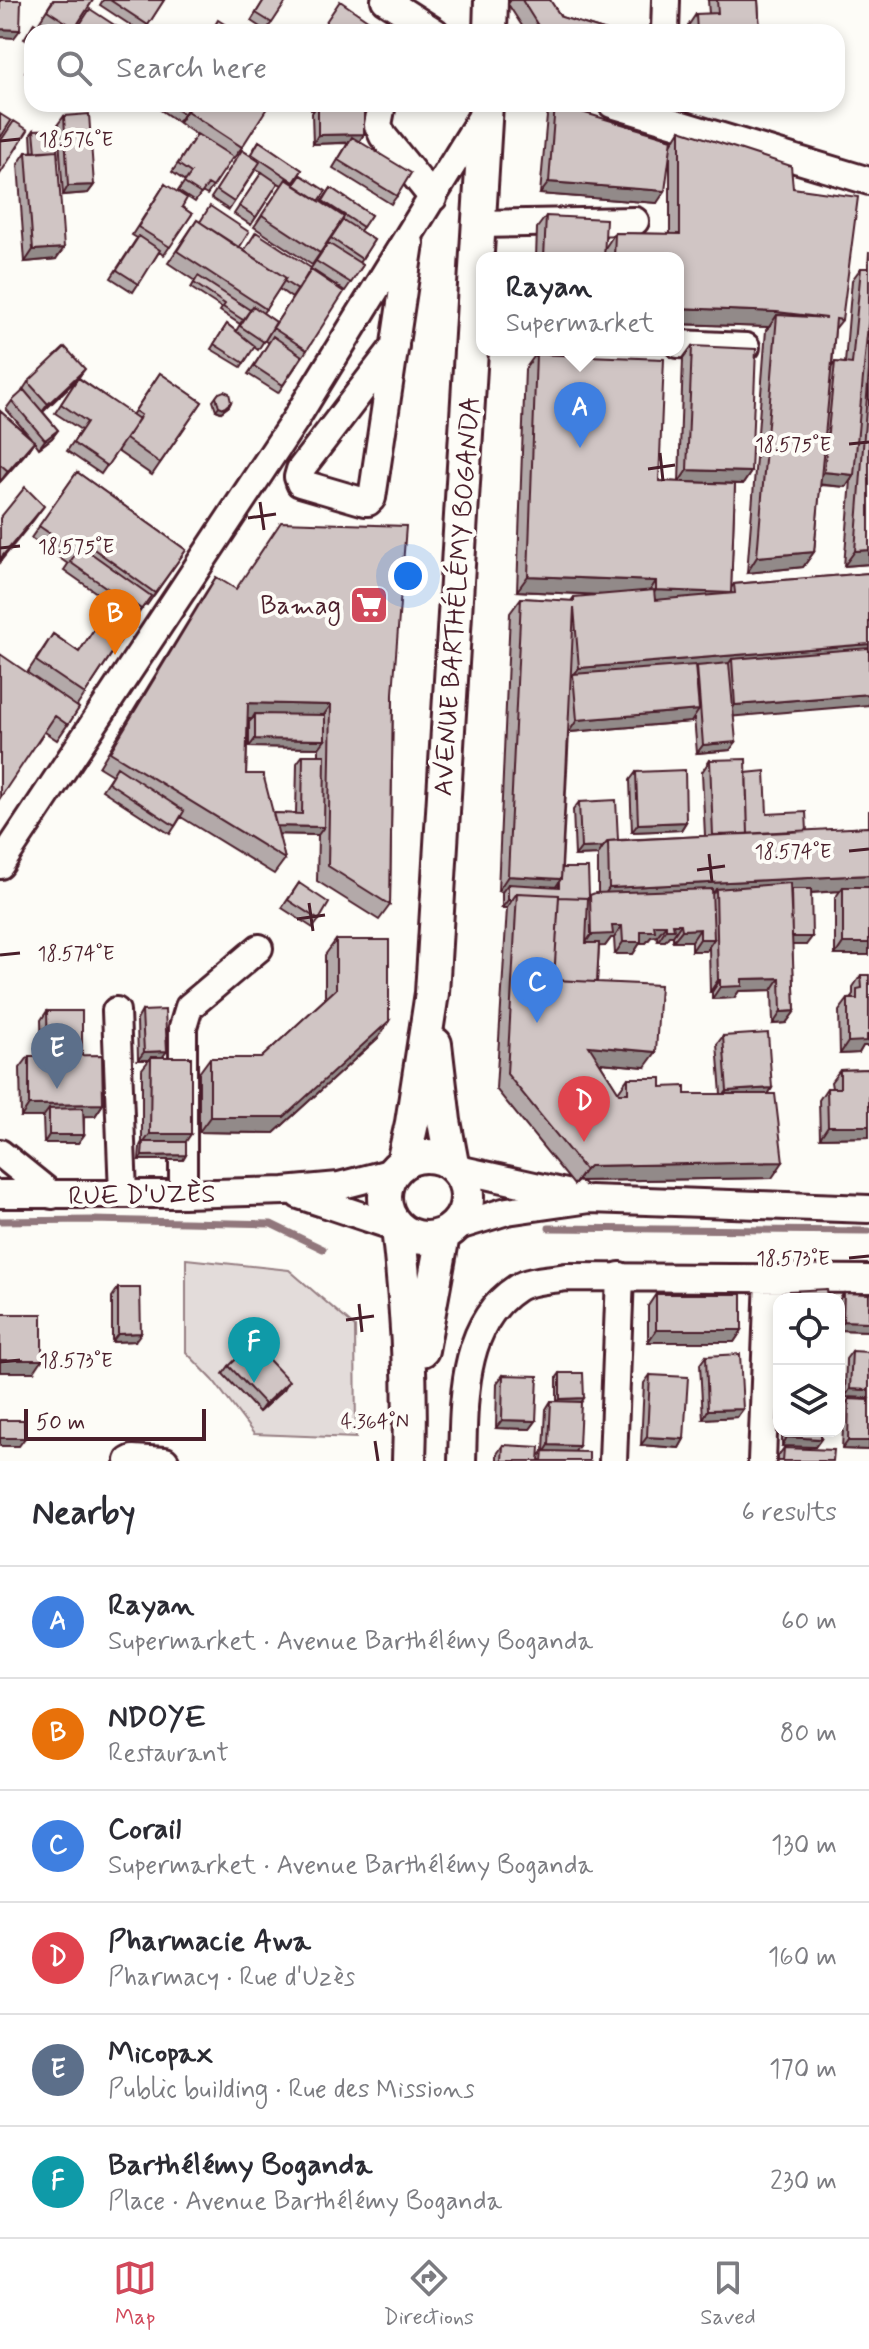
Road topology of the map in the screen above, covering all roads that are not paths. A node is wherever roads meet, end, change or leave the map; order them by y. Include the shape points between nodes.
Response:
1 (385, 0) edge
2 (491, 0) edge
3 (666, 0) edge
4 (422, 24) edge
5 (490, 24) edge
6 (665, 24) edge
7 (380, 112) edge
8 (483, 112) edge
9 (486, 112) edge
10 (662, 112) edge
11 (869, 181) edge
12 (433, 198) junction
13 (635, 221) dead end
14 (479, 224) junction
15 (412, 232) junction
16 (478, 252) edge
17 (684, 344) edge
18 (395, 346) junction
19 (746, 347) edge
20 (476, 351) edge
21 (0, 865) edge
22 (259, 948) dead end
23 (432, 993) junction
24 (116, 1011) dead end
25 (0, 1153) edge
26 (455, 1167) junction
27 (398, 1168) junction
28 (284, 1191) junction
29 (0, 1194) edge
30 (123, 1194) junction
31 (183, 1194) junction
32 (52, 1195) junction
33 (590, 1199) junction
34 (869, 1209) edge
35 (398, 1228) junction
36 (449, 1231) junction
37 (620, 1276) junction
38 (769, 1277) junction
39 (869, 1279) edge
40 (411, 1420) junction
41 (129, 1461) edge
42 (165, 1461) edge
43 (409, 1461) edge
44 (462, 1461) edge
45 (613, 1461) edge
46 (762, 1461) edge

1 - 4 street
2 - 5 main road
3 - 6 street
7 - 12 street via 383,136
8 - 12 street
9 - 14 main road, AVENUE BARTHÉLÉMY BOGANDA
10 - 11 street
12 - 15 street
13 - 14 street
14 - 16 main road, AVENUE BARTHÉLÉMY BOGANDA
15 - 18 street
15 - 21 street via 295,420
17 - 19 street
18 - 18 street via 300,470 300,483 365,502 372,498
20 - 23 main road, AVENUE BARTHÉLÉMY BOGANDA
22 - 31 street via 189,1007 183,1027
23 - 26 main road, AVENUE BARTHÉLÉMY BOGANDA via 436,1054
23 - 27 main road, AVENUE BARTHÉLÉMY BOGANDA via 412,1123
24 - 30 street
25 - 32 street
26 - 27 main road via 427,1155
26 - 33 street
26 - 36 main road via 468,1199 464,1214
27 - 28 street, RUE D'UZÈS via 339,1186
27 - 35 main road via 386,1188 385,1204
28 - 31 street, RUE D'UZÈS
28 - 35 street, RUE D'UZÈS
29 - 32 street, RUE D'UZÈS
30 - 31 street, RUE D'UZÈS
30 - 32 street, RUE D'UZÈS
33 - 34 street
33 - 36 street via 507,1211
35 - 36 main road via 424,1239
35 - 40 main road
36 - 40 main road via 432,1289
37 - 38 street
37 - 44 street via 566,1277 519,1286 492,1310 473,1347
37 - 45 street
38 - 39 street
38 - 46 street
40 - 43 main road
41 - 42 street

